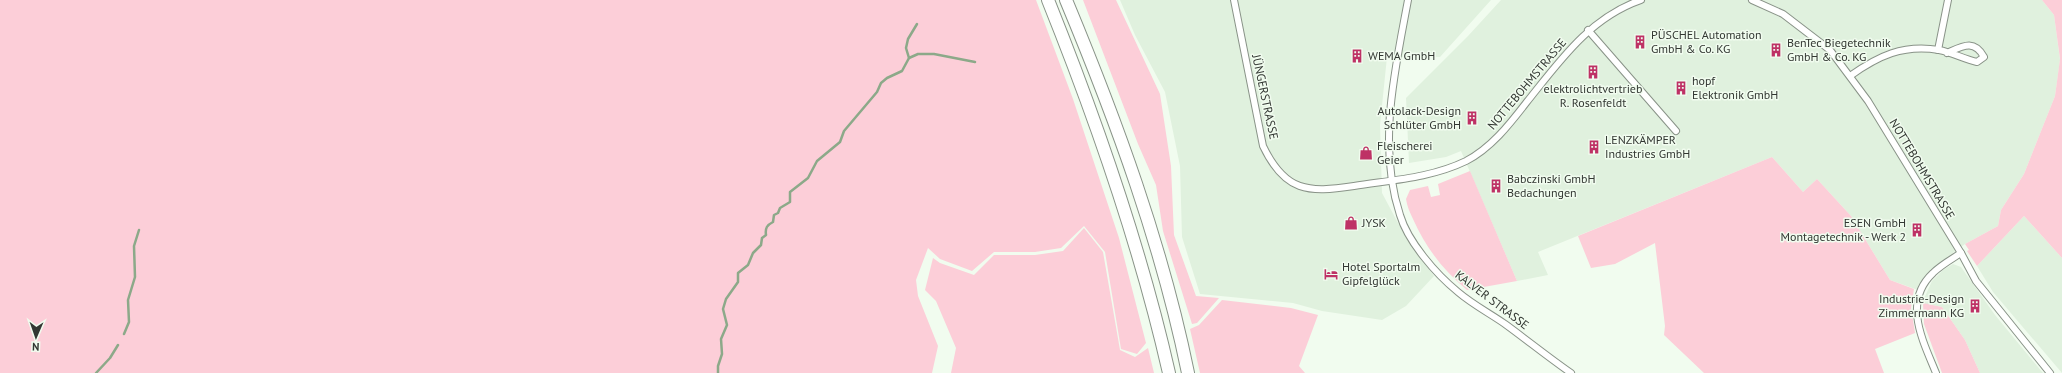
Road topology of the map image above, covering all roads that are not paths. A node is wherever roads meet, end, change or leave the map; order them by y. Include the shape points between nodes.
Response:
1 (1048, 0) edge
2 (1066, 0) edge
3 (1234, 0) edge
4 (1408, 0) edge
5 (1641, 0) edge
6 (1752, 0) edge
7 (1948, 0) edge
8 (1588, 30) junction
9 (1938, 50) junction
10 (1947, 53) junction
11 (1850, 76) junction
12 (1676, 131) dead end
13 (1392, 180) junction
14 (1961, 253) junction
15 (1169, 373) edge
16 (1188, 373) edge
17 (1570, 373) edge
18 (1936, 373) edge
19 (2050, 373) edge

1 - 15 highway via 1106,152 1157,318
2 - 16 highway via 1120,140 1154,244
3 - 13 street, JÜNGERSTRASSE via 1263,146 1277,170 1287,180 1305,189 1326,190
4 - 13 street, KALVER STRASSE via 1392,89
5 - 8 street, NOTTEBOHMSTRASSE via 1615,11
6 - 11 street, NOTTEBOHMSTRASSE via 1798,24 1830,50
7 - 9 street
8 - 12 street
8 - 13 street, NOTTEBOHMSTRASSE via 1514,120 1490,144 1465,161 1431,174
9 - 10 street
9 - 11 street via 1913,48 1888,53
10 - 10 street via 1977,62 1984,57 1978,48 1973,46 1962,46
11 - 14 street, NOTTEBOHMSTRASSE via 1868,100
13 - 17 street, KALVER STRASSE via 1405,228 1433,267 1458,292
14 - 18 street via 1933,273 1920,290 1916,303 1920,332
14 - 19 street, NOTTEBOHMSTRASSE via 1987,297

